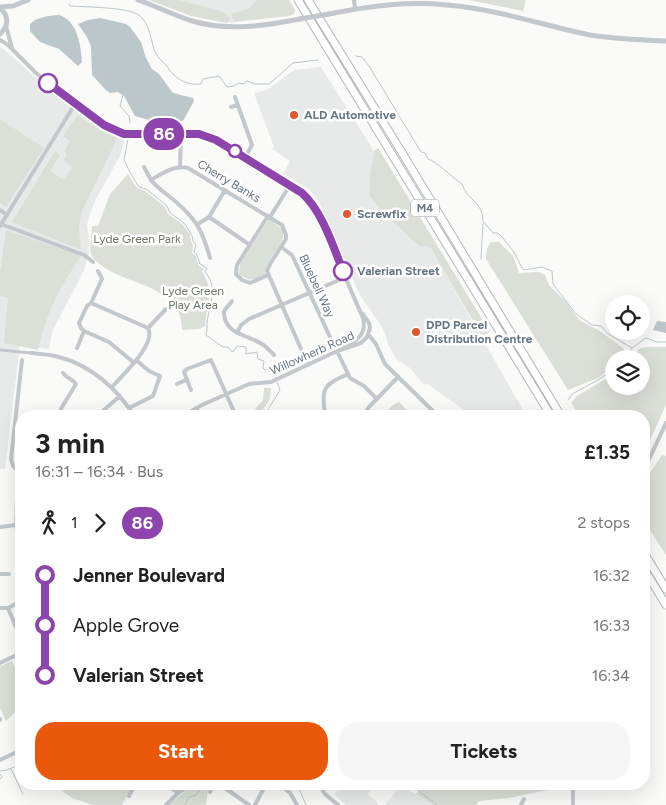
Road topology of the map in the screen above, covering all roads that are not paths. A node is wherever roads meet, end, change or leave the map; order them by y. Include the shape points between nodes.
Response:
1 (28, 0) edge
2 (138, 0) edge
3 (298, 0) edge
4 (308, 0) edge
5 (354, 0) edge
6 (19, 4) junction
7 (0, 8) edge
8 (355, 9) junction
9 (6, 18) junction
10 (6, 26) junction
11 (0, 34) edge
12 (0, 40) edge
13 (666, 41) edge
14 (14, 51) junction
15 (235, 97) dead end
16 (75, 104) junction
17 (238, 105) junction
18 (231, 107) dead end
19 (180, 133) junction
20 (245, 158) junction
21 (144, 167) dead end
22 (180, 167) junction
23 (150, 180) junction
24 (290, 185) junction
25 (225, 190) junction
26 (0, 210) edge
27 (7, 214) junction
28 (269, 216) junction
29 (209, 217) junction
30 (198, 224) junction
31 (0, 225) edge
32 (250, 245) junction
33 (281, 247) junction
34 (210, 258) dead end
35 (93, 262) dead end
36 (98, 271) dead end
37 (268, 276) junction
38 (346, 277) junction
39 (310, 293) junction
40 (232, 301) dead end
41 (91, 303) junction
42 (281, 305) junction
43 (166, 310) dead end
44 (148, 328) junction
45 (84, 331) junction
46 (238, 333) junction
47 (366, 333) junction
48 (330, 337) dead end
49 (363, 338) junction
50 (376, 344) junction
51 (77, 348) dead end
52 (0, 350) edge
53 (337, 351) junction
54 (23, 353) junction
55 (31, 354) joint
56 (274, 355) dead end
57 (22, 360) joint
58 (135, 361) junction
59 (308, 365) junction
60 (63, 373) dead end
61 (348, 374) junction
62 (398, 377) junction
63 (186, 380) junction
64 (177, 384) dead end
65 (112, 387) junction
66 (191, 390) dead end
67 (227, 394) junction
68 (120, 396) junction
69 (377, 399) junction
70 (129, 408) joint
71 (196, 408) joint
72 (16, 410) edge
73 (61, 410) edge
74 (104, 410) edge
75 (193, 410) edge
76 (234, 410) edge
77 (324, 410) edge
78 (367, 410) edge
79 (432, 410) edge
80 (547, 410) edge
81 (557, 410) edge
82 (15, 423) edge
83 (666, 423) edge
84 (650, 457) edge
85 (15, 468) edge
86 (15, 525) edge
87 (0, 527) edge
88 (650, 563) edge
89 (0, 574) edge
90 (9, 574) dead end
91 (650, 579) edge
92 (666, 589) edge
93 (15, 604) edge
94 (666, 605) edge
95 (0, 608) edge
96 (8, 608) junction
97 (15, 625) edge
98 (15, 656) edge
99 (0, 663) edge
100 (15, 753) edge
101 (0, 760) edge
102 (132, 790) edge
103 (174, 790) edge
104 (183, 790) edge
105 (228, 790) edge
106 (263, 790) edge
107 (286, 790) edge
108 (323, 790) edge
109 (573, 790) edge
110 (178, 793) junction
111 (129, 796) dead end
112 (524, 799) dead end
113 (166, 805) edge
114 (249, 805) edge
115 (255, 805) edge
116 (297, 805) edge
117 (338, 805) edge
118 (521, 805) edge
119 (573, 805) edge

1 - 6 street
2 - 8 street, bridge via 188,20 220,26 252,26
3 - 80 highway, M4
4 - 81 highway, M4
5 - 8 street
6 - 7 street
6 - 9 street
7 - 9 street
8 - 13 street via 401,4 447,5 479,9 596,36
9 - 10 street
10 - 11 street
10 - 14 street
12 - 14 street
14 - 16 street
15 - 17 street
16 - 19 street via 104,125 124,134
16 - 27 street
17 - 18 street
17 - 20 street via 252,145
19 - 20 street via 209,136
19 - 22 street, Cherry Banks
20 - 24 street
21 - 23 street
22 - 23 street
22 - 25 street, Cherry Banks via 192,170
23 - 30 street
24 - 28 street, Cherry Banks
24 - 38 street via 311,200
25 - 28 street, Cherry Banks
25 - 29 street
26 - 27 street
27 - 31 street
28 - 32 street
28 - 33 street, Cherry Banks via 285,230 286,239
29 - 30 street
29 - 32 street
30 - 34 street
31 - 35 street via 84,255
32 - 37 street via 237,265 236,274 250,283
33 - 37 street via 267,268
33 - 39 street, Bluebell Way via 292,255
36 - 41 street via 102,279
37 - 42 street
38 - 39 street
38 - 47 street via 360,308
39 - 42 street
39 - 48 street, Bluebell Way
40 - 46 street via 224,312 224,318
41 - 44 street
41 - 45 street via 79,322
42 - 46 street via 245,321
42 - 59 street
43 - 44 street
44 - 58 street via 150,339
45 - 51 street
45 - 58 street via 109,342
46 - 56 street via 264,345
47 - 49 street
47 - 50 street
49 - 50 street
49 - 53 street, Willowherb Road via 359,344
50 - 62 street via 385,364
52 - 54 street
53 - 59 street, Willowherb Road
53 - 61 street
54 - 55 street
54 - 57 street
55 - 65 street via 62,358 90,371
57 - 72 street
58 - 65 street
58 - 70 street via 160,376 153,396
59 - 67 street, Willowherb Road via 271,382 254,383
60 - 73 street via 76,384
61 - 69 street
61 - 77 street via 326,387
62 - 69 street
62 - 79 street
63 - 64 street
63 - 66 street
63 - 67 street via 185,370 211,360
65 - 68 street
67 - 71 street, Willowherb Road
67 - 76 street
68 - 70 street
68 - 74 street
69 - 78 street
71 - 75 street, Willowherb Road
82 - 85 street via 11,459
83 - 84 street
86 - 87 street
88 - 92 highway
89 - 90 street
91 - 94 highway
93 - 96 street
95 - 96 street
96 - 97 street
98 - 99 street
100 - 101 street
102 - 111 street
103 - 110 street
104 - 110 street
105 - 114 street
106 - 115 street
107 - 116 street
108 - 117 street
109 - 119 street
110 - 113 street
112 - 118 street

